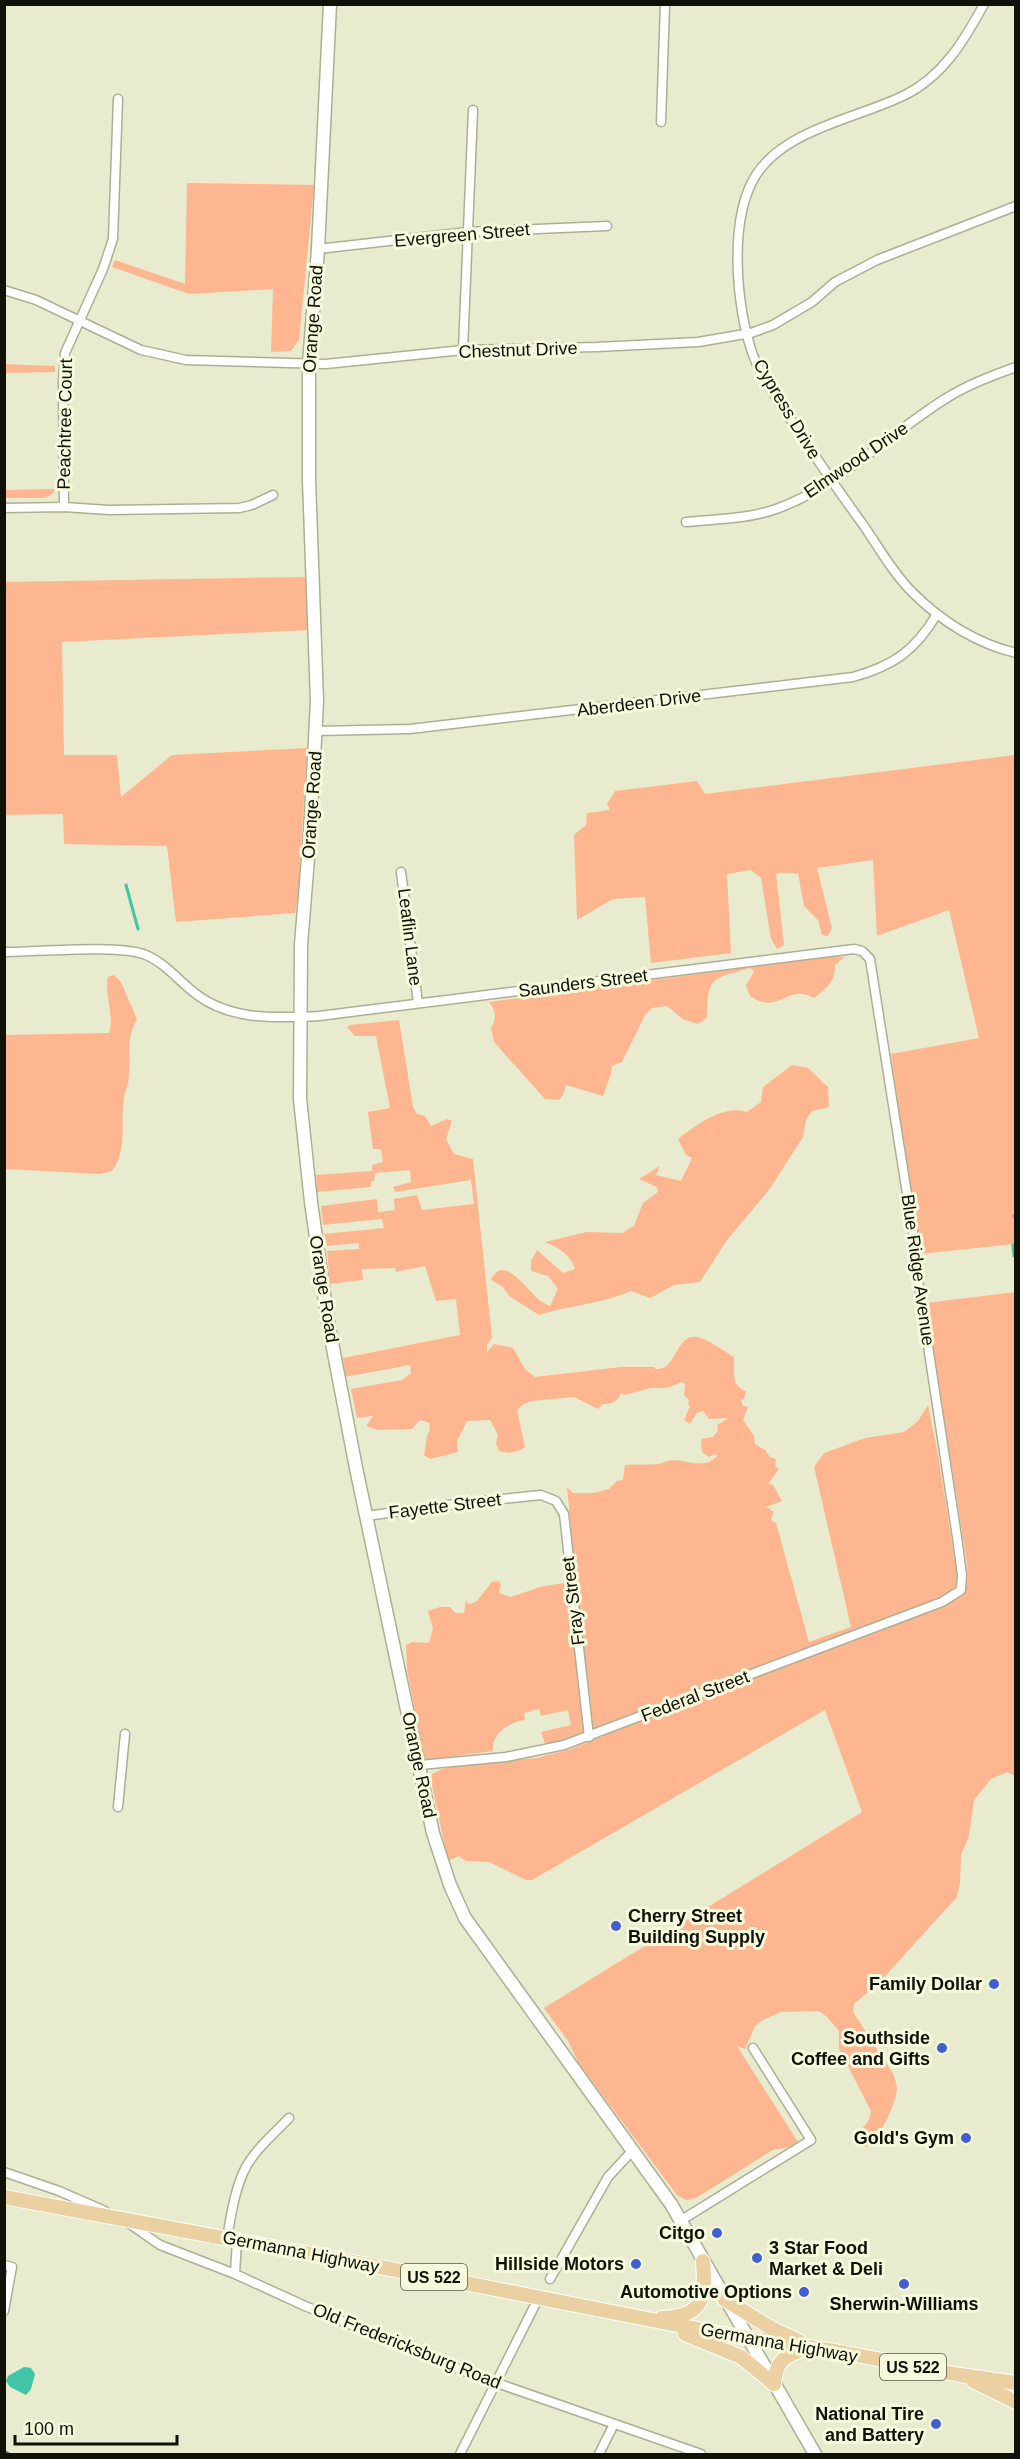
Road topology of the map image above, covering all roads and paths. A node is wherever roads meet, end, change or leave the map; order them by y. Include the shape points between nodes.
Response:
1 (330, 4) edge
2 (665, 4) edge
3 (984, 4) edge
4 (118, 99) dead end
5 (472, 110) dead end
6 (661, 122) dead end
7 (1016, 206) edge
8 (607, 226) dead end
9 (468, 232) junction
10 (318, 249) junction
11 (4, 290) edge
12 (82, 321) junction
13 (747, 334) junction
14 (463, 350) junction
15 (309, 364) junction
16 (1016, 367) edge
17 (830, 480) junction
18 (273, 495) dead end
19 (64, 507) junction
20 (4, 508) edge
21 (686, 522) dead end
22 (937, 614) junction
23 (1016, 653) edge
24 (316, 730) junction
25 (401, 872) dead end
26 (4, 952) edge
27 (865, 953) joint
28 (418, 1003) junction
29 (300, 1017) junction
30 (523, 1497) joint
31 (366, 1516) junction
32 (961, 1590) joint
33 (125, 1734) dead end
34 (589, 1737) junction
35 (420, 1766) junction
36 (118, 1807) dead end
37 (753, 2048) dead end
38 (289, 2118) dead end
39 (633, 2150) junction
40 (4, 2172) edge
41 (4, 2198) edge
42 (122, 2219) junction
43 (680, 2221) junction
44 (232, 2239) junction
45 (703, 2261) junction
46 (4, 2265) edge
47 (235, 2274) junction
48 (550, 2279) dead end
49 (539, 2297) junction
50 (724, 2299) junction
51 (4, 2311) edge
52 (641, 2318) junction
53 (747, 2338) junction
54 (809, 2347) junction
55 (1016, 2374) edge
56 (960, 2375) junction
57 (987, 2379) junction
58 (495, 2382) junction
59 (1016, 2383) edge
60 (774, 2384) junction
61 (1016, 2390) edge
62 (1016, 2402) edge
63 (614, 2424) junction
64 (460, 2454) edge
65 (599, 2454) edge
66 (701, 2454) edge
67 (815, 2454) edge

1 - 10 main road, Orange Road
2 - 6 street
3 - 13 street, Cypress Drive via 966,39 923,83 906,94 794,140 757,172 745,197 738,257 741,309
4 - 12 street, Peachtree Court via 113,239
5 - 9 street
7 - 13 street, Chestnut Drive via 877,260 835,282 793,315
8 - 9 street, Evergreen Street
9 - 10 street, Evergreen Street
9 - 14 street
10 - 15 main road, Orange Road
11 - 12 street, Chestnut Drive
12 - 15 street, Chestnut Drive via 162,356 195,361
12 - 19 street, Peachtree Court via 64,358
13 - 14 street, Chestnut Drive via 670,344
13 - 17 street, Cypress Drive via 760,372
14 - 15 street, Chestnut Drive
15 - 24 main road, Orange Road
16 - 17 street, Elmwood Drive via 945,399
17 - 21 street, Elmwood Drive via 775,510
17 - 22 street, Cypress Drive via 905,584
18 - 19 street via 239,508
19 - 20 street
22 - 23 street, Cypress Drive via 970,636
22 - 24 street, Aberdeen Drive via 902,657 853,677 410,729
24 - 29 main road, Orange Road via 301,945
25 - 28 street, Leaflin Lane
26 - 29 street, Saunders Street via 138,953 223,1009 252,1016
27 - 28 street, Saunders Street via 854,949
27 - 32 street, Blue Ridge Avenue via 872,965 913,1232 961,1566
28 - 29 street, Saunders Street
29 - 31 main road, Orange Road via 300,1099 311,1202 328,1322
30 - 31 street, Fayette Street
30 - 34 street, Fray Street via 549,1497 564,1514
31 - 35 main road, Orange Road
32 - 34 street, Federal Street via 942,1602
33 - 36 street
34 - 35 street, Federal Street via 532,1753
35 - 39 main road, Orange Road via 440,1857 465,1918
37 - 43 street via 811,2140
38 - 44 street via 243,2172 233,2202
39 - 43 main road, Orange Road
39 - 48 street via 608,2177
40 - 42 street, Old Fredericksburg Road
41 - 42 main road, Germanna Highway / US 522
42 - 44 main road, Germanna Highway / US 522
42 - 47 street, Old Fredericksburg Road via 160,2245
43 - 45 main road, Orange Road
44 - 47 street
44 - 49 main road, Germanna Highway / US 522
45 - 50 main road, Orange Road
45 - 52 main road via 705,2286 692,2311 673,2318
46 - 51 street via 12,2267
47 - 58 street, Old Fredericksburg Road
49 - 52 main road, Germanna Highway / US 522
49 - 58 street
50 - 53 main road, Orange Road
50 - 54 main road
52 - 53 main road, Germanna Highway / US 522
52 - 60 main road via 725,2349
53 - 54 main road, Germanna Highway / US 522
53 - 60 main road, Orange Road
54 - 56 main road, Germanna Highway / US 522
54 - 60 main road via 780,2361
55 - 57 main road
56 - 57 main road, Germanna Highway / US 522
56 - 62 main road, US 522
57 - 59 main road, Germanna Highway / US 522
57 - 61 main road, Germanna Highway
58 - 63 street, Old Fredericksburg Road
58 - 64 street
60 - 67 main road, Orange Road
63 - 65 street
63 - 66 street, Old Fredericksburg Road

